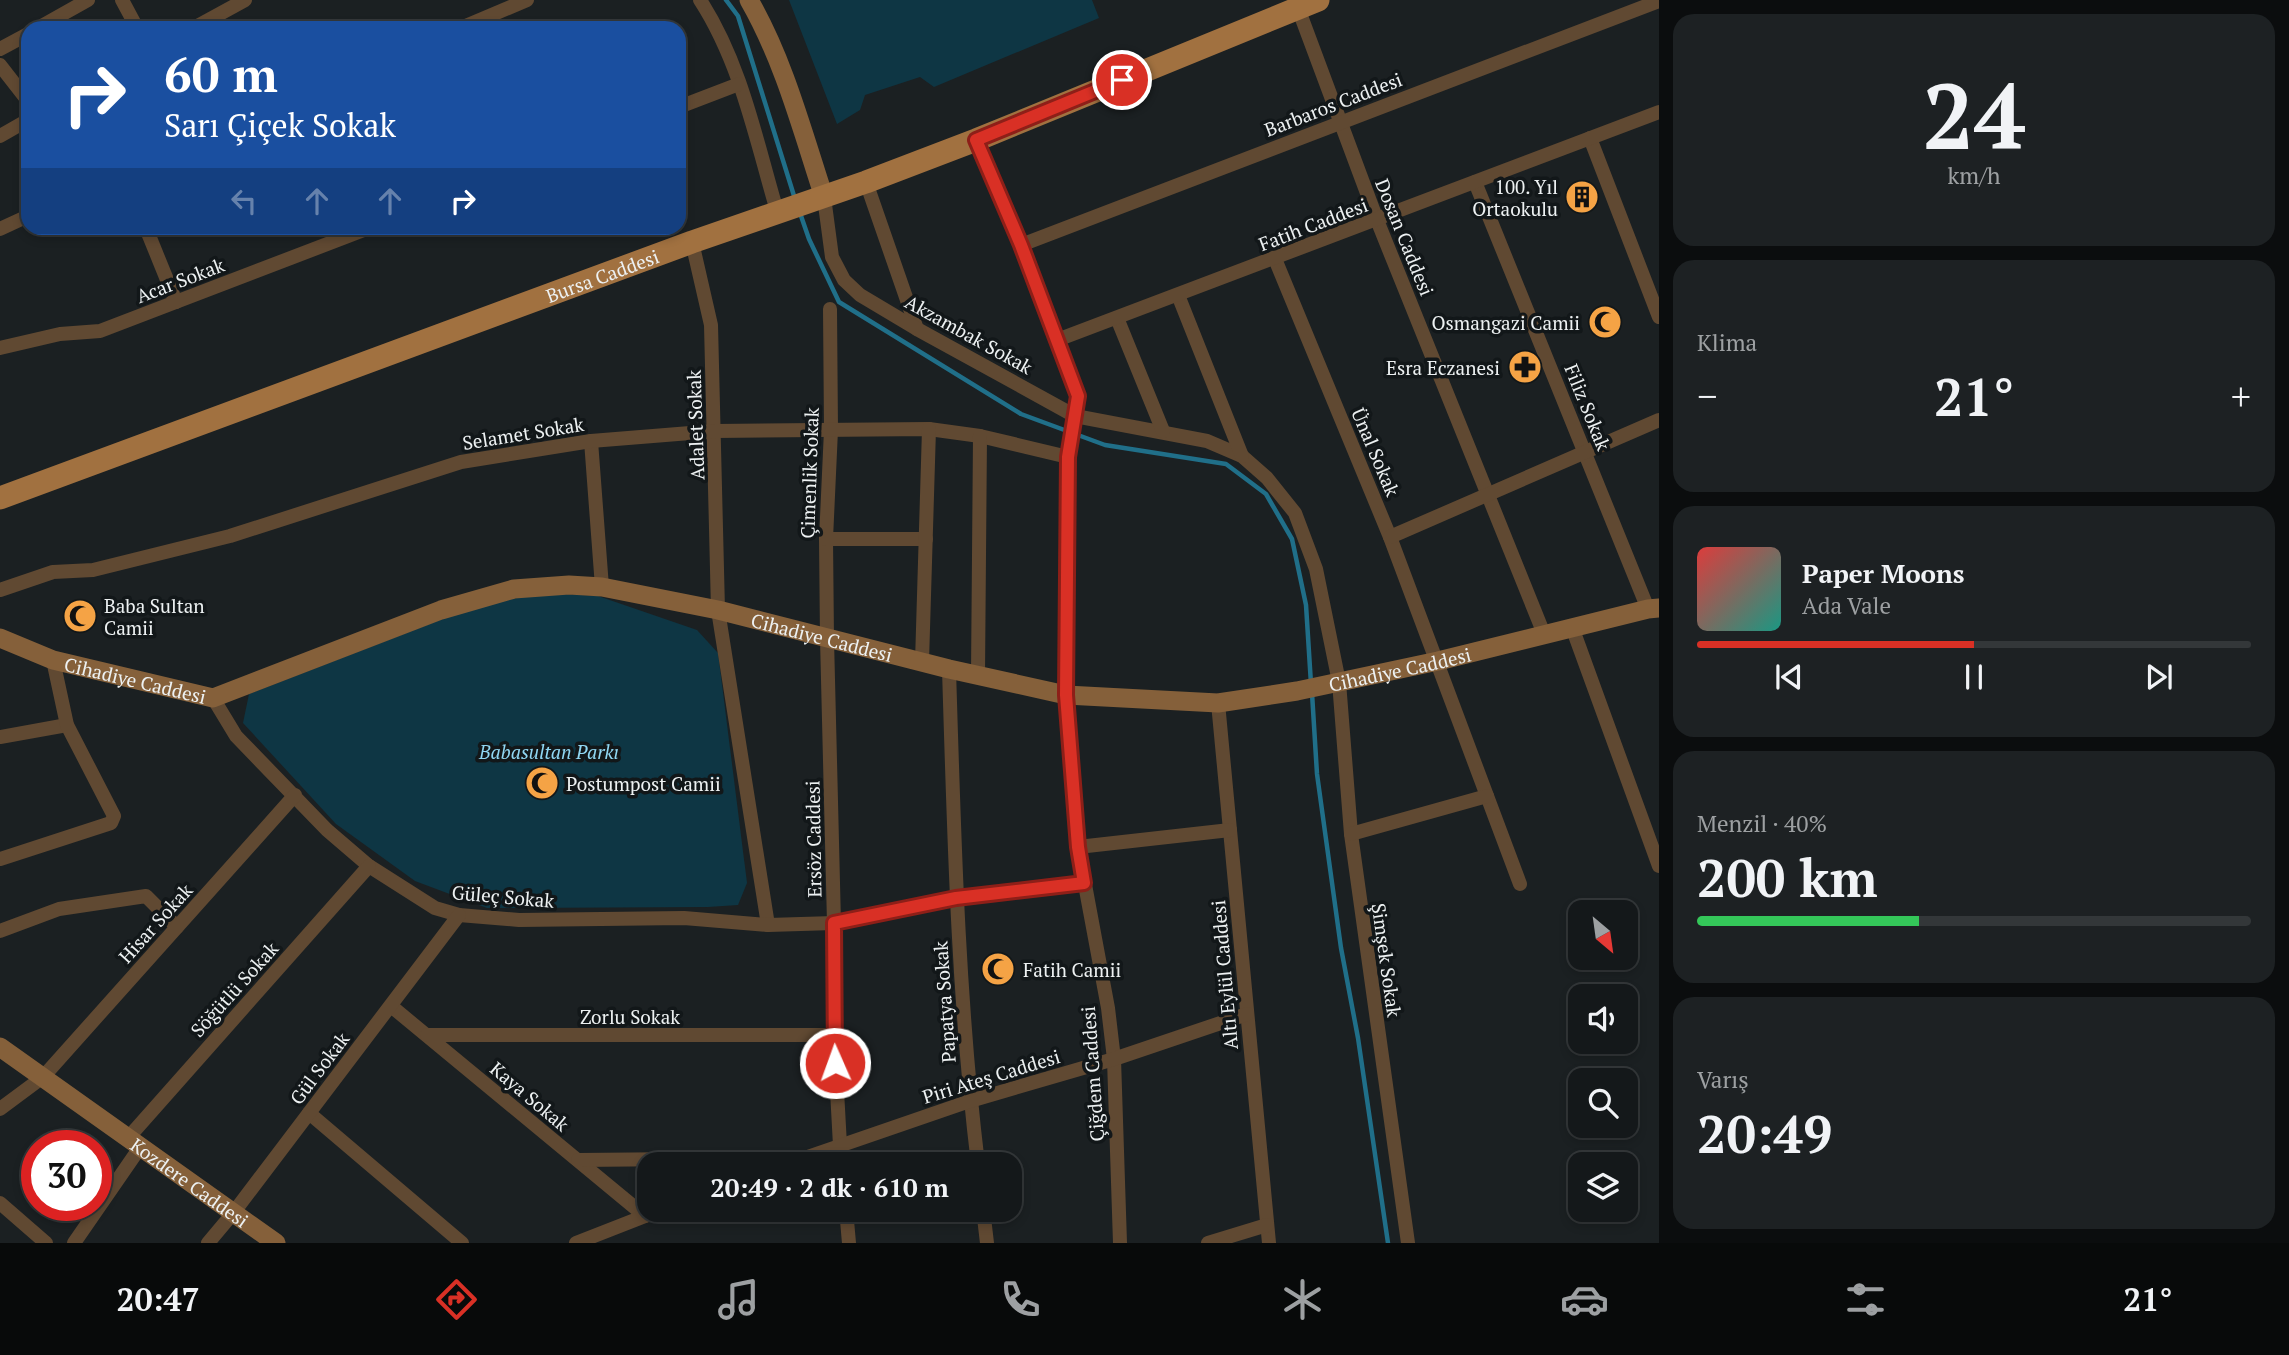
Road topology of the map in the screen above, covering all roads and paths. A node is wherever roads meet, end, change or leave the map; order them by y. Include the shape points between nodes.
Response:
1 (88, 0) edge
2 (122, 0) edge
3 (245, 0) edge
4 (527, 0) edge
5 (700, 0) edge
6 (749, 0) edge
7 (1659, 1) edge
8 (1308, 4) edge
9 (50, 21) edge
10 (133, 21) edge
11 (207, 21) edge
12 (478, 21) edge
13 (21, 38) edge
14 (0, 49) edge
15 (0, 65) edge
16 (739, 84) junction
17 (21, 92) edge
18 (686, 104) edge
19 (1659, 112) edge
20 (1340, 122) junction
21 (21, 124) edge
22 (0, 136) edge
23 (1590, 138) junction
24 (976, 140) junction
25 (866, 182) junction
26 (1475, 182) junction
27 (816, 199) junction
28 (781, 210) junction
29 (21, 219) edge
30 (1377, 220) junction
31 (0, 229) edge
32 (149, 235) edge
33 (351, 235) edge
34 (692, 242) junction
35 (1021, 245) junction
36 (1275, 259) junction
37 (1178, 295) junction
38 (176, 302) junction
39 (830, 309) dead end
40 (1659, 317) edge
41 (1117, 318) junction
42 (917, 329) junction
43 (1057, 340) junction
44 (0, 348) edge
45 (1075, 416) junction
46 (1659, 420) edge
47 (929, 429) junction
48 (831, 430) junction
49 (715, 431) junction
50 (1163, 431) junction
51 (981, 436) junction
52 (591, 441) junction
53 (1068, 452) junction
54 (1586, 452) junction
55 (1242, 456) junction
56 (1488, 494) junction
57 (0, 498) edge
58 (1390, 537) junction
59 (826, 539) junction
60 (926, 539) junction
61 (602, 587) junction
62 (0, 590) edge
63 (1653, 609) edge
64 (718, 610) junction
65 (1572, 626) junction
66 (1544, 634) junction
67 (0, 638) edge
68 (827, 639) junction
69 (54, 660) junction
70 (922, 662) junction
71 (1438, 662) junction
72 (949, 669) junction
73 (978, 675) junction
74 (1335, 683) junction
75 (1066, 695) junction
76 (213, 698) junction
77 (1218, 703) junction
78 (67, 725) junction
79 (0, 737) edge
80 (295, 795) junction
81 (1487, 796) junction
82 (1230, 830) junction
83 (1350, 834) junction
84 (1078, 847) junction
85 (0, 859) edge
86 (369, 866) junction
87 (1659, 866) edge
88 (1084, 883) junction
89 (1520, 884) dead end
90 (956, 898) junction
91 (459, 915) junction
92 (834, 923) junction
93 (768, 925) junction
94 (177, 927) junction
95 (0, 931) edge
96 (391, 1006) junction
97 (1247, 1014) junction
98 (426, 1035) junction
99 (834, 1035) junction
100 (0, 1047) edge
101 (1114, 1059) junction
102 (43, 1077) junction
103 (970, 1101) junction
104 (0, 1109) edge
105 (309, 1113) junction
106 (135, 1142) junction
107 (839, 1145) junction
108 (820, 1152) edge
109 (840, 1152) edge
110 (976, 1152) edge
111 (637, 1159) edge
112 (578, 1160) junction
113 (0, 1203) edge
114 (637, 1209) edge
115 (234, 1212) junction
116 (637, 1220) edge
117 (847, 1222) edge
118 (985, 1222) edge
119 (1267, 1225) junction
120 (600, 1239) edge
121 (46, 1243) edge
122 (74, 1243) edge
123 (208, 1243) edge
124 (276, 1243) edge
125 (462, 1243) edge
126 (576, 1243) edge
127 (849, 1243) edge
128 (987, 1243) edge
129 (1120, 1243) edge
130 (1208, 1243) edge
131 (1269, 1243) edge
132 (1408, 1243) edge

1 - 9 street
2 - 10 street
3 - 11 street
4 - 12 street
5 - 16 street via 732,59
6 - 27 street via 782,67
7 - 20 street, Barbaros Caddesi
8 - 20 street, Dosan Caddesi
8 - 24 main road, Bursa Caddesi
13 - 14 street
15 - 17 street
16 - 18 street
16 - 28 street
19 - 23 street, Fatih Caddesi
20 - 30 street, Dosan Caddesi
20 - 35 street, Barbaros Caddesi
21 - 22 street
23 - 26 street, Fatih Caddesi
23 - 40 street
24 - 25 main road, Bursa Caddesi
24 - 35 street, Çiğdem Caddesi
25 - 27 main road, Bursa Caddesi
25 - 42 street
26 - 30 street, Fatih Caddesi
26 - 54 street, Filiz Sokak
27 - 28 main road, Bursa Caddesi
27 - 42 street, Akzambak Sokak via 832,257 844,280 860,295
28 - 34 main road, Bursa Caddesi
29 - 31 street
30 - 36 street, Fatih Caddesi
30 - 56 street, Dosan Caddesi
32 - 38 street
33 - 38 street, Acar Sokak
34 - 49 street, Adalet Sokak via 711,325
34 - 57 main road, Bursa Caddesi
35 - 43 street, Çiğdem Caddesi
36 - 37 street, Fatih Caddesi
36 - 58 street, Ünal Sokak
37 - 41 street, Fatih Caddesi
37 - 55 street
38 - 44 street, Acar Sokak via 100,331 60,334
39 - 48 street, Çimenlik Sokak
41 - 43 street, Fatih Caddesi
41 - 50 street
42 - 45 street, Akzambak Sokak
43 - 45 street, Çiğdem Caddesi via 1078,396
45 - 50 street, Akzambak Sokak
45 - 53 street, Çiğdem Caddesi
46 - 54 street
47 - 48 street, Selamet Sokak
47 - 51 street, Selamet Sokak
47 - 60 street
48 - 49 street, Selamet Sokak
48 - 59 street, Çimenlik Sokak
49 - 52 street, Selamet Sokak
49 - 64 street, Adalet Sokak
50 - 55 street, Akzambak Sokak via 1207,441
51 - 53 street, Selamet Sokak
51 - 73 street
52 - 61 street
52 - 62 street, Selamet Sokak via 461,462 230,536 93,570 53,572
53 - 75 street, Çiğdem Caddesi
54 - 56 street
54 - 63 street, Filiz Sokak
55 - 74 street, Akzambak Sokak via 1295,513 1316,569
56 - 58 street
56 - 66 street, Dosan Caddesi
58 - 71 street, Ünal Sokak
59 - 60 street
59 - 68 street, Çimenlik Sokak
60 - 70 street
61 - 64 street, Cihadiye Caddesi
61 - 76 street, Cihadiye Caddesi via 514,589 441,610
63 - 65 street, Cihadiye Caddesi
64 - 68 street, Cihadiye Caddesi
64 - 93 street, Adalet Sokak
65 - 66 street, Cihadiye Caddesi
65 - 87 street
66 - 71 street, Cihadiye Caddesi
67 - 69 street, Cihadiye Caddesi
68 - 70 street, Cihadiye Caddesi
68 - 92 street, Ersöz Caddesi
69 - 76 street, Cihadiye Caddesi
69 - 78 street
70 - 72 street, Cihadiye Caddesi
71 - 74 street, Cihadiye Caddesi
71 - 81 street, Ünal Sokak
72 - 73 street, Cihadiye Caddesi
72 - 90 street, Papatya Sokak
73 - 75 street, Cihadiye Caddesi
74 - 77 street, Cihadiye Caddesi
74 - 83 street, Şimşek Sokak
75 - 77 street, Cihadiye Caddesi
75 - 84 street, Çiğdem Caddesi
76 - 80 street, Güleç Sokak via 236,736
77 - 82 street, Altı Eylül Caddesi
78 - 79 street
78 - 85 street via 114,816 111,823
80 - 86 street, Güleç Sokak
80 - 94 street, Hisar Sokak
81 - 83 street
81 - 89 street, Ünal Sokak
82 - 84 street
82 - 97 street, Altı Eylül Caddesi
83 - 132 street, Şimşek Sokak
84 - 88 street, Çiğdem Caddesi
86 - 91 street, Güleç Sokak via 435,908
86 - 106 street, Söğütlü Sokak
88 - 90 street, Güleç Sokak
88 - 101 street, Çiğdem Caddesi
90 - 92 street, Güleç Sokak
90 - 103 street, Papatya Sokak
91 - 93 street, Güleç Sokak via 519,920 684,918
91 - 96 street, Gül Sokak
92 - 93 street, Güleç Sokak
92 - 99 street, Ersöz Caddesi
94 - 95 street via 146,896 59,909
94 - 102 street, Hisar Sokak
96 - 98 street, Kaya Sokak
96 - 105 street, Gül Sokak
97 - 101 street, Piri Ateş Caddesi
97 - 119 street, Altı Eylül Caddesi
98 - 99 street, Zorlu Sokak
98 - 112 street, Kaya Sokak
99 - 107 street, Ersöz Caddesi
100 - 102 street, Kozdere Caddesi
101 - 103 street, Piri Ateş Caddesi
101 - 129 street, Çiğdem Caddesi
102 - 104 street, Hisar Sokak
102 - 106 street, Kozdere Caddesi
103 - 107 street, Piri Ateş Caddesi
103 - 110 street, Papatya Sokak
105 - 115 street, Gül Sokak
105 - 125 street
106 - 115 street, Kozdere Caddesi
106 - 122 street, Söğütlü Sokak
107 - 108 street, Piri Ateş Caddesi
107 - 109 street, Ersöz Caddesi
111 - 112 street
112 - 114 street, Kaya Sokak
113 - 121 street
115 - 123 street, Gül Sokak
115 - 124 street, Kozdere Caddesi
116 - 120 street
117 - 127 street
118 - 128 street
119 - 130 street
119 - 131 street, Altı Eylül Caddesi
120 - 126 street

